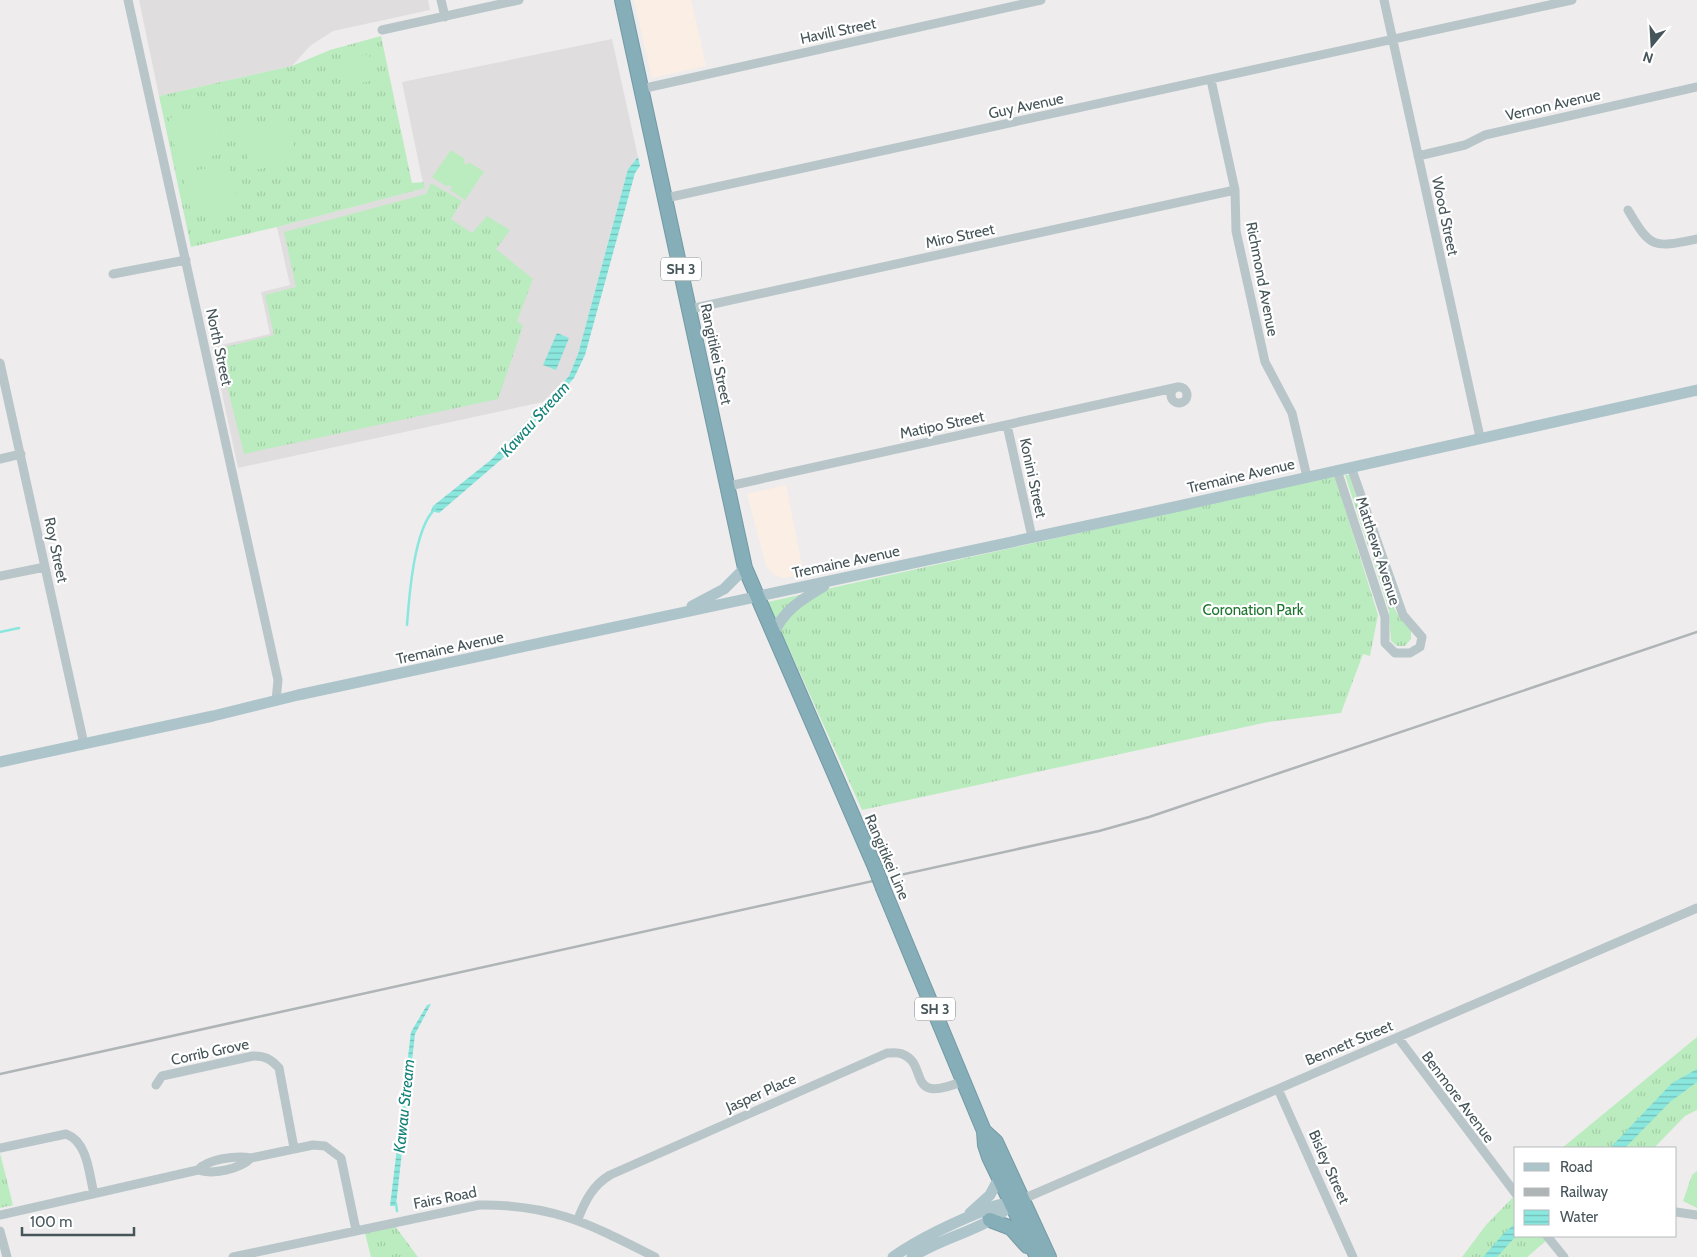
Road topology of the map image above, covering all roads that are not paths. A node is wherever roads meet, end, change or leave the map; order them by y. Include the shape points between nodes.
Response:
1 (128, 0) edge
2 (441, 0) edge
3 (519, 0) edge
4 (622, 0) edge
5 (1041, 0) edge
6 (1384, 0) edge
7 (1572, 0) edge
8 (1022, 2) edge
9 (444, 17) junction
10 (382, 30) dead end
11 (1392, 40) junction
12 (1211, 80) junction
13 (1697, 87) edge
14 (642, 89) junction
15 (1418, 156) junction
16 (1235, 190) junction
17 (666, 198) junction
18 (1628, 210) dead end
19 (1697, 239) edge
20 (186, 260) junction
21 (113, 274) dead end
22 (690, 309) junction
23 (0, 363) edge
24 (1178, 387) junction
25 (1160, 389) junction
26 (1696, 392) edge
27 (1171, 394) junction
28 (1007, 425) junction
29 (1480, 437) junction
30 (21, 454) junction
31 (0, 459) edge
32 (1351, 467) junction
33 (1337, 470) junction
34 (1307, 476) junction
35 (729, 486) junction
36 (1032, 537) junction
37 (45, 567) junction
38 (745, 568) junction
39 (0, 576) edge
40 (832, 581) junction
41 (756, 596) junction
42 (679, 613) junction
43 (773, 634) junction
44 (276, 701) junction
45 (84, 744) junction
46 (0, 762) edge
47 (1697, 908) edge
48 (1399, 1039) junction
49 (963, 1081) junction
50 (156, 1085) dead end
51 (1278, 1089) junction
52 (984, 1131) junction
53 (0, 1148) edge
54 (294, 1148) junction
55 (999, 1178) junction
56 (1514, 1191) edge
57 (94, 1194) junction
58 (1018, 1202) junction
59 (1677, 1212) edge
60 (1697, 1215) edge
61 (0, 1216) edge
62 (578, 1219) junction
63 (990, 1220) junction
64 (956, 1221) junction
65 (356, 1230) junction
66 (0, 1231) edge
67 (1548, 1237) edge
68 (931, 1240) junction
69 (7, 1257) edge
70 (233, 1257) edge
71 (656, 1257) edge
72 (893, 1257) edge
73 (912, 1257) edge
74 (1041, 1257) edge
75 (1353, 1257) edge
76 (1564, 1257) edge

1 - 20 street, North Street
2 - 9 street
3 - 9 street
4 - 14 highway, Rangitikei Street / SH 3
5 - 8 street, Havill Street
6 - 11 street, Wood Street
7 - 11 street, Guy Avenue
8 - 14 street, Havill Street
9 - 10 street
11 - 12 street, Guy Avenue
11 - 15 street, Wood Street
12 - 16 street, Richmond Avenue
12 - 17 street, Guy Avenue
13 - 15 street, Vernon Avenue via 1485,135 1465,146
14 - 17 highway, Rangitikei Street / SH 3
15 - 29 street, Wood Street
16 - 22 street, Miro Street
16 - 34 street, Richmond Avenue via 1236,231 1265,362 1292,413
17 - 22 highway, Rangitikei Street / SH 3
18 - 19 street via 1650,242 1669,245
20 - 21 street
20 - 44 street, North Street via 278,680
22 - 35 highway, Rangitikei Street / SH 3
23 - 30 street, Roy Street
24 - 25 street, Matipo Street
24 - 27 street
24 - 27 street via 1186,389 1186,399 1176,402
25 - 27 street
25 - 28 street, Matipo Street via 1133,398
26 - 29 main road, Tremaine Avenue
28 - 35 street, Matipo Street
28 - 36 street, Konini Street
29 - 32 main road, Tremaine Avenue
30 - 31 street
30 - 37 street, Roy Street
32 - 33 main road, Tremaine Avenue
32 - 33 street, Matthews Avenue via 1403,615 1422,637 1420,647 1410,653 1395,653 1386,644 1385,617
33 - 34 main road, Tremaine Avenue
34 - 36 main road, Tremaine Avenue
35 - 38 highway, Rangitikei Street / SH 3
36 - 40 main road, Tremaine Avenue
37 - 39 street
37 - 45 street, Roy Street
38 - 41 highway, Rangitikei Street / SH 3
38 - 42 main road via 724,589
40 - 41 main road, Tremaine Avenue
40 - 43 main road via 789,608
41 - 42 main road, Tremaine Avenue
41 - 43 highway, Rangitikei Line / SH 3
42 - 44 main road, Tremaine Avenue
43 - 49 highway, Rangitikei Line / SH 3, bridge via 954,1052
44 - 45 main road, Tremaine Avenue
45 - 46 main road, Tremaine Avenue
47 - 48 street, Bennett Street
48 - 51 street, Bennett Street
48 - 56 street, Benmore Avenue
49 - 52 highway, Rangitikei Line / SH 3
49 - 62 street, Jasper Place via 943,1089 933,1089 923,1083 908,1057 902,1053 887,1053 610,1175 598,1182
50 - 54 street, Corrib Grove via 162,1076 264,1056 279,1068
51 - 58 street, Bennett Street
51 - 75 street, Bisley Street
52 - 55 highway, Rangitikei Line / SH 3 via 984,1145
52 - 58 highway, Rangitikei Line / SH 3 via 996,1142
53 - 57 street via 66,1134 72,1136 83,1148
54 - 57 street via 251,1158 241,1156 202,1165 198,1170
54 - 65 street via 325,1146 341,1158
55 - 58 highway, Rangitikei Line / SH 3
55 - 64 main road via 990,1195 975,1210
57 - 61 street
58 - 63 main road
58 - 64 main road via 998,1205
58 - 74 highway, Rangitikei Line / SH 3
59 - 60 street
62 - 65 street, Fairs Road via 527,1206 479,1205
62 - 71 street, Fairs Road
63 - 68 main road
63 - 74 highway via 1011,1228
64 - 68 main road
65 - 70 street, Fairs Road
66 - 69 street
67 - 76 street
68 - 72 main road
68 - 73 main road

